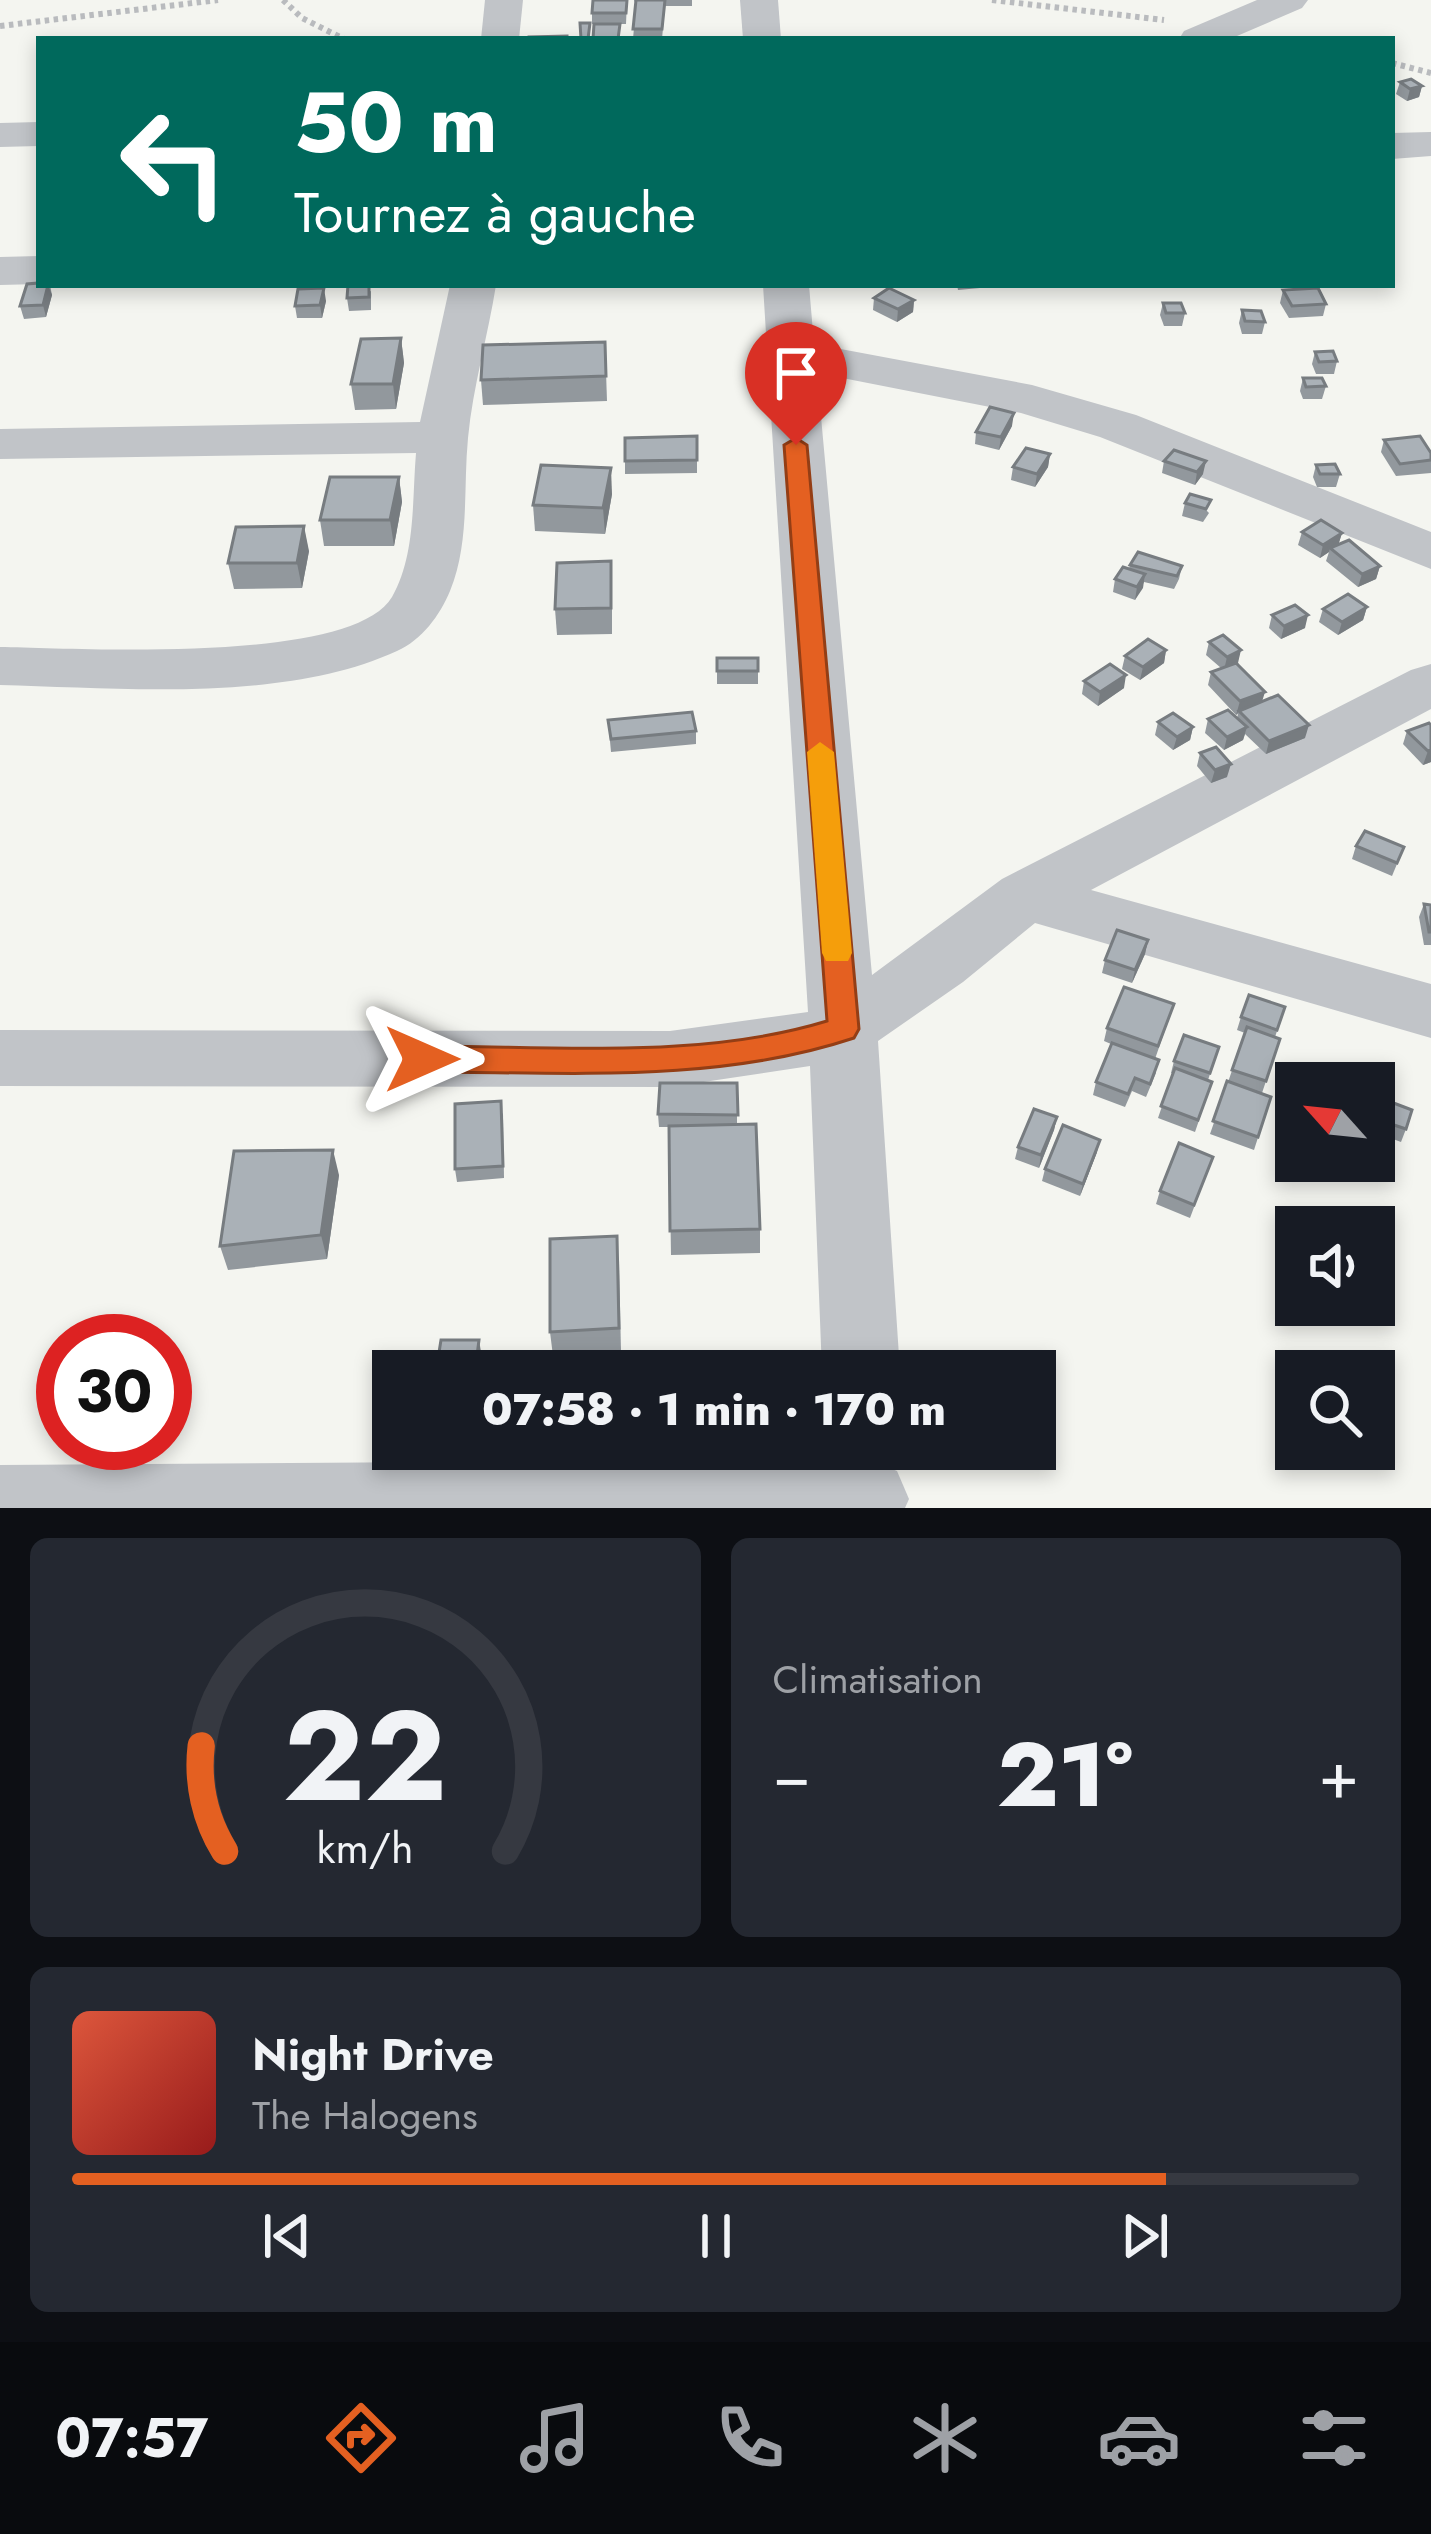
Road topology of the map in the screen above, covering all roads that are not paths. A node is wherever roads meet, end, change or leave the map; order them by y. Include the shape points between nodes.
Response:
1 (505, 0) edge
2 (760, 0) edge
3 (1289, 0) edge
4 (1211, 33) edge
5 (500, 36) edge
6 (762, 36) edge
7 (36, 134) edge
8 (0, 135) edge
9 (1431, 144) edge
10 (1395, 146) edge
11 (36, 270) edge
12 (0, 271) edge
13 (472, 288) edge
14 (786, 288) edge
15 (788, 355) junction
16 (442, 437) junction
17 (0, 444) edge
18 (1431, 552) edge
19 (0, 666) edge
20 (1431, 684) edge
21 (1025, 896) junction
22 (1431, 1011) edge
23 (843, 1029) junction
24 (0, 1058) edge
25 (860, 1350) edge
26 (867, 1485) edge
27 (0, 1505) edge

1 - 5 street
2 - 6 street
3 - 4 street
7 - 8 street
9 - 10 street
11 - 12 street
13 - 16 street
14 - 15 street
15 - 18 street via 896,370 1118,426
15 - 23 street
16 - 17 street
16 - 19 street via 436,537 424,582 408,617 379,639 260,664
20 - 21 street
21 - 22 street
21 - 23 street
23 - 24 street via 670,1059
23 - 25 street
26 - 27 street

